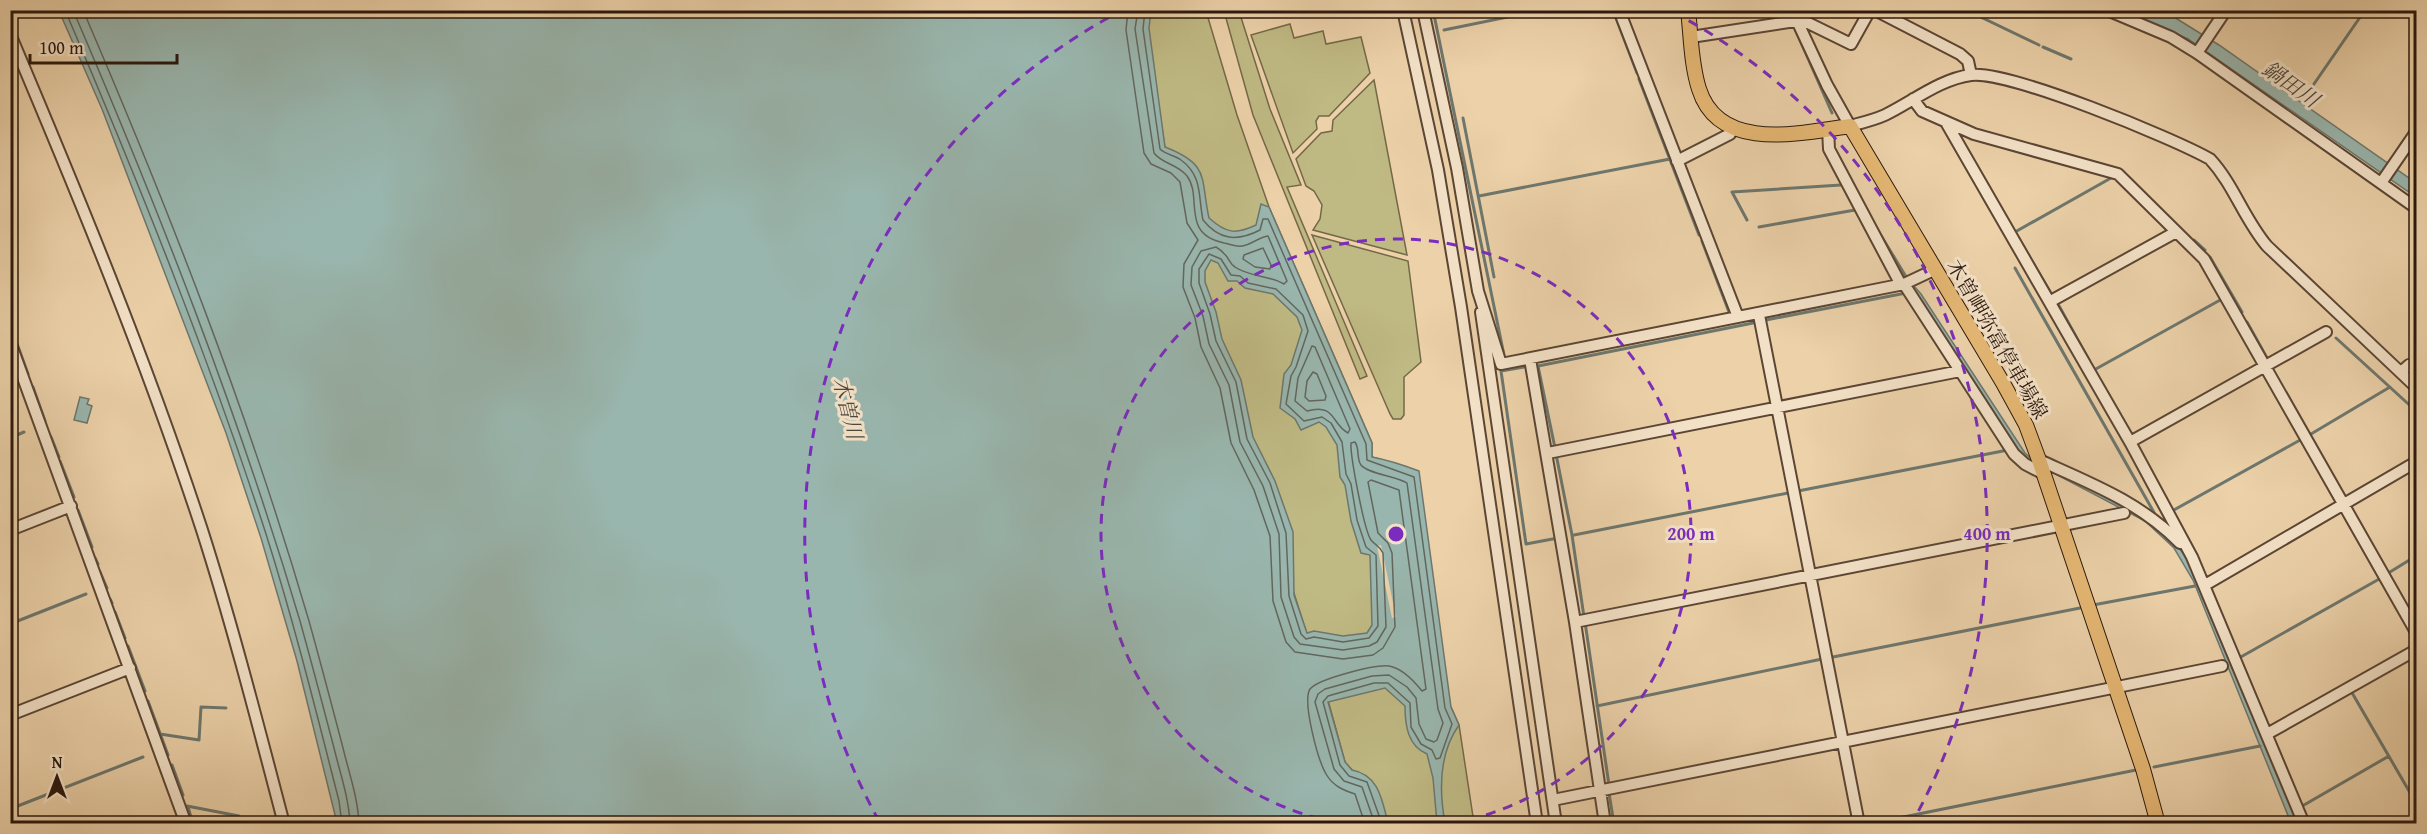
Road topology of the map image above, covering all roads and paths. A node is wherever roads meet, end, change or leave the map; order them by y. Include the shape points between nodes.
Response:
1 (1403, 10) edge
2 (1423, 10) edge
3 (1619, 10) edge
4 (1688, 10) edge
5 (1869, 10) edge
6 (1875, 10) edge
7 (2107, 10) edge
8 (2226, 10) edge
9 (1794, 16) edge
10 (10, 34) edge
11 (1691, 37) junction
12 (2198, 51) junction
13 (1971, 75) junction
14 (1913, 99) junction
15 (1947, 124) junction
16 (1850, 126) junction
17 (1733, 128) junction
18 (1828, 129) junction
19 (2416, 132) edge
20 (1677, 161) junction
21 (2383, 181) junction
22 (2416, 208) edge
23 (2176, 232) junction
24 (1936, 269) junction
25 (1903, 285) junction
26 (1479, 291) junction
27 (2051, 301) junction
28 (1759, 315) junction
29 (1738, 317) junction
30 (2326, 332) dead end
31 (11, 344) edge
32 (1530, 359) junction
33 (2266, 365) junction
34 (1960, 370) junction
35 (2416, 371) edge
36 (2401, 372) junction
37 (2416, 387) edge
38 (1776, 407) junction
39 (2130, 442) junction
40 (1548, 453) junction
41 (2416, 462) edge
42 (2041, 467) junction
43 (2344, 504) junction
44 (71, 506) junction
45 (2124, 513) dead end
46 (2060, 525) junction
47 (10, 530) edge
48 (2192, 557) junction
49 (1810, 575) junction
50 (2205, 585) junction
51 (1575, 622) junction
52 (2416, 632) edge
53 (2416, 650) edge
54 (2222, 666) dead end
55 (130, 668) junction
56 (2115, 688) junction
57 (10, 715) edge
58 (2267, 734) junction
59 (1842, 742) junction
60 (1600, 790) junction
61 (1553, 800) junction
62 (186, 824) edge
63 (284, 824) edge
64 (1537, 824) edge
65 (1556, 824) edge
66 (1605, 824) edge
67 (1859, 824) edge
68 (2158, 824) edge
69 (2304, 824) edge

1 - 64 street via 1438,170 1457,284
2 - 26 street
3 - 20 street
4 - 11 main road
5 - 9 street via 1851,44
6 - 13 street via 1960,54 1968,61
7 - 12 street
8 - 12 street
9 - 11 street
9 - 16 street
10 - 63 street via 128,324 201,529
11 - 17 main road via 1699,91 1714,114
12 - 21 street
13 - 14 street
13 - 36 street via 2009,79 2210,159 2267,246
14 - 15 street via 1922,111
14 - 16 street via 1883,116
15 - 23 street via 2118,174
15 - 27 street
16 - 18 main road
16 - 24 main road, 木曽岬弥富停車場線
17 - 18 main road via 1765,135
17 - 20 street via 1730,134
18 - 25 street via 1829,149
19 - 21 street
20 - 29 street
21 - 22 street
23 - 27 street
23 - 33 street via 2204,259
24 - 25 street
24 - 42 main road, 木曽岬弥富停車場線 via 2020,413
25 - 28 street
25 - 34 street
26 - 32 street via 1501,364
26 - 61 street
27 - 39 street
28 - 29 street
28 - 38 street
29 - 32 street
30 - 33 street
31 - 44 street
32 - 40 street
33 - 39 street
33 - 43 street
34 - 38 street
34 - 42 street via 2014,454 2025,464
35 - 36 street via 2409,365
36 - 37 street
38 - 40 street
38 - 49 street
39 - 48 street
40 - 51 street
41 - 43 street
42 - 46 main road, 木曽岬弥富停車場線
42 - 48 street via 2139,507
43 - 50 street
43 - 52 street
44 - 47 street
44 - 55 street
45 - 46 street
46 - 49 street
46 - 56 main road, 木曽岬弥富停車場線
48 - 50 street
49 - 51 street
49 - 59 street
50 - 58 street
51 - 60 street
53 - 58 street
54 - 56 street
55 - 57 street
55 - 62 street
56 - 59 street
56 - 68 main road, 木曽岬弥富停車場線
58 - 69 street
59 - 60 street
59 - 67 street
60 - 61 street
60 - 66 street
61 - 65 street

